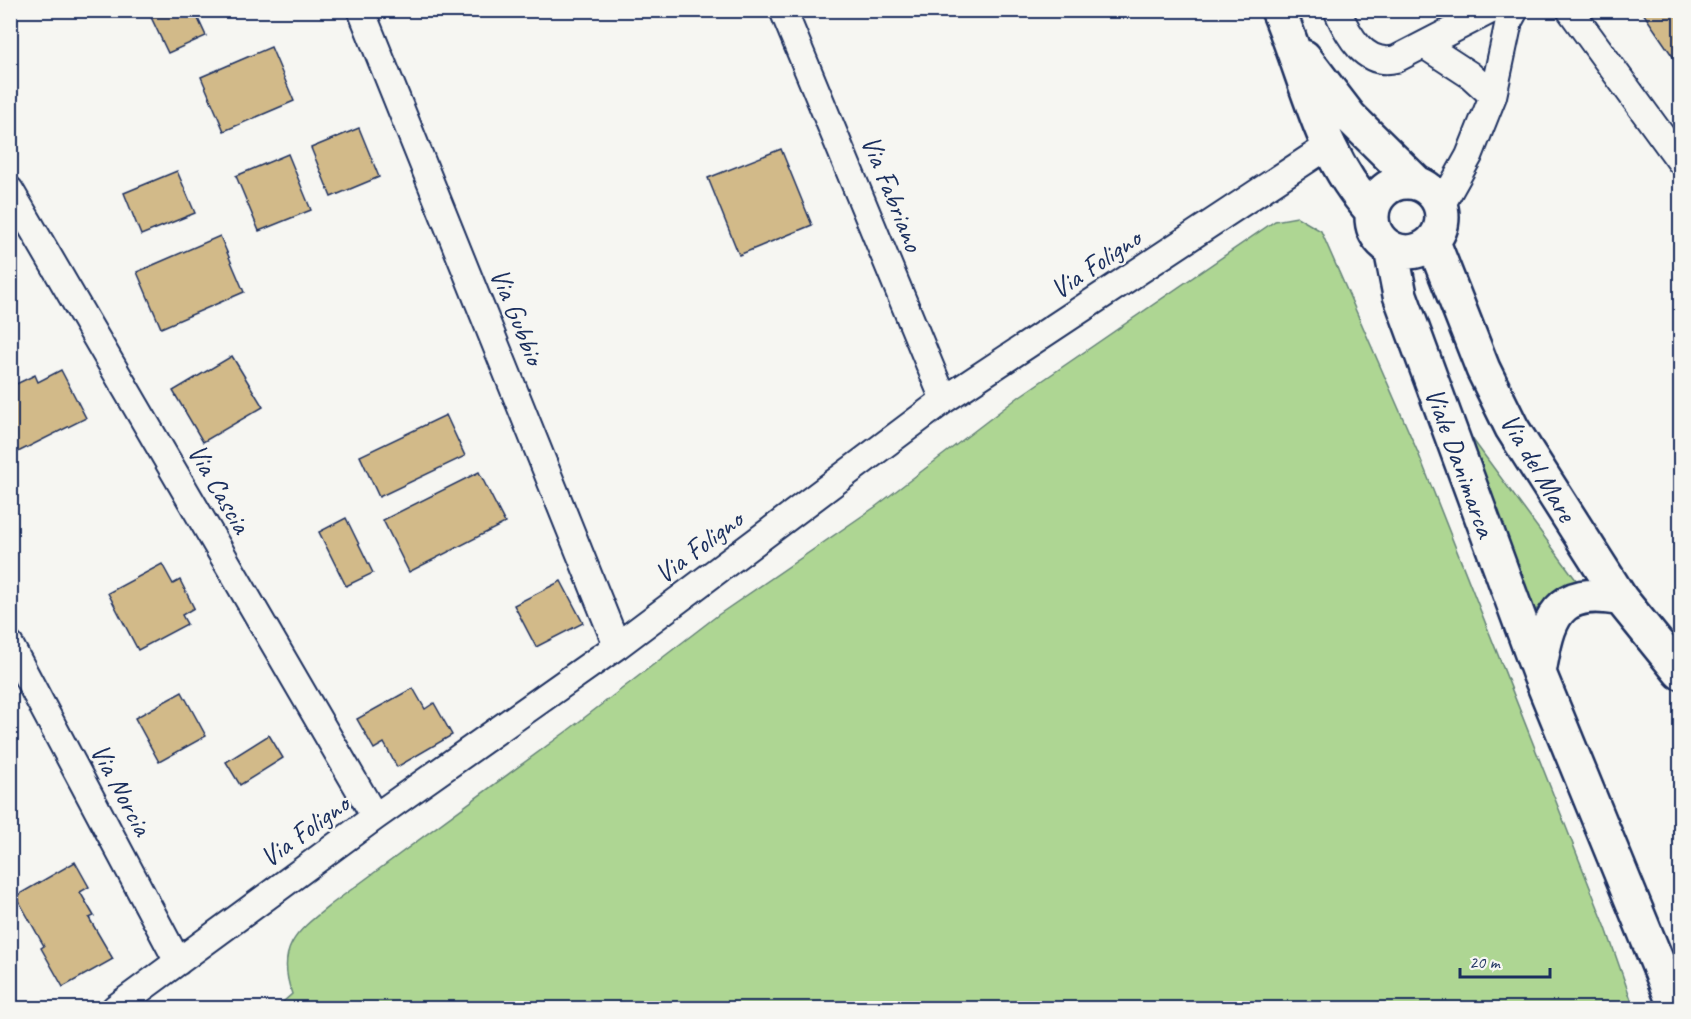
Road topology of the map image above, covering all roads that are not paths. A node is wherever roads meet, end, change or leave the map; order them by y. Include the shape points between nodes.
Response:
1 (361, 10) edge
2 (783, 10) edge
3 (1337, 10) edge
4 (1491, 10) edge
5 (1515, 10) edge
6 (1570, 10) edge
7 (1285, 25) edge
8 (1424, 45) junction
9 (1493, 96) junction
10 (1328, 146) junction
11 (1680, 161) edge
12 (1416, 183) junction
13 (10, 190) edge
14 (1441, 207) junction
15 (1372, 211) junction
16 (1433, 242) junction
17 (1391, 249) junction
18 (944, 400) junction
19 (1621, 599) junction
20 (10, 645) edge
21 (618, 646) junction
22 (1680, 672) edge
23 (1539, 673) junction
24 (375, 817) junction
25 (178, 962) junction
26 (116, 1008) edge
27 (1676, 1008) edge

1 - 21 street, Via Gubbio
2 - 18 street, Via Fabriano
3 - 8 street via 1347,34 1371,58 1385,62
4 - 8 street
5 - 9 street via 1509,21
6 - 11 street
7 - 10 main road
7 - 12 main road via 1350,117
8 - 9 street via 1470,75
9 - 14 street via 1469,156
10 - 15 main road via 1352,189
10 - 18 street, Via Foligno
12 - 14 main road via 1427,187
12 - 15 main road via 1388,187
13 - 24 street, Via Cascia
14 - 16 main road via 1440,231
15 - 17 main road via 1375,233
16 - 17 main road via 1413,253
16 - 19 main road, Via del Mare via 1483,369 1512,428
17 - 23 main road, Viale Danimarca via 1400,295
18 - 21 street, Via Foligno
19 - 22 main road, Via del Mare
19 - 23 main road via 1593,595 1568,602 1552,621
20 - 25 street, Via Norcia
21 - 24 street, Via Foligno
23 - 27 main road, Viale Danimarca
24 - 25 street, Via Foligno
25 - 26 street, Via Foligno

